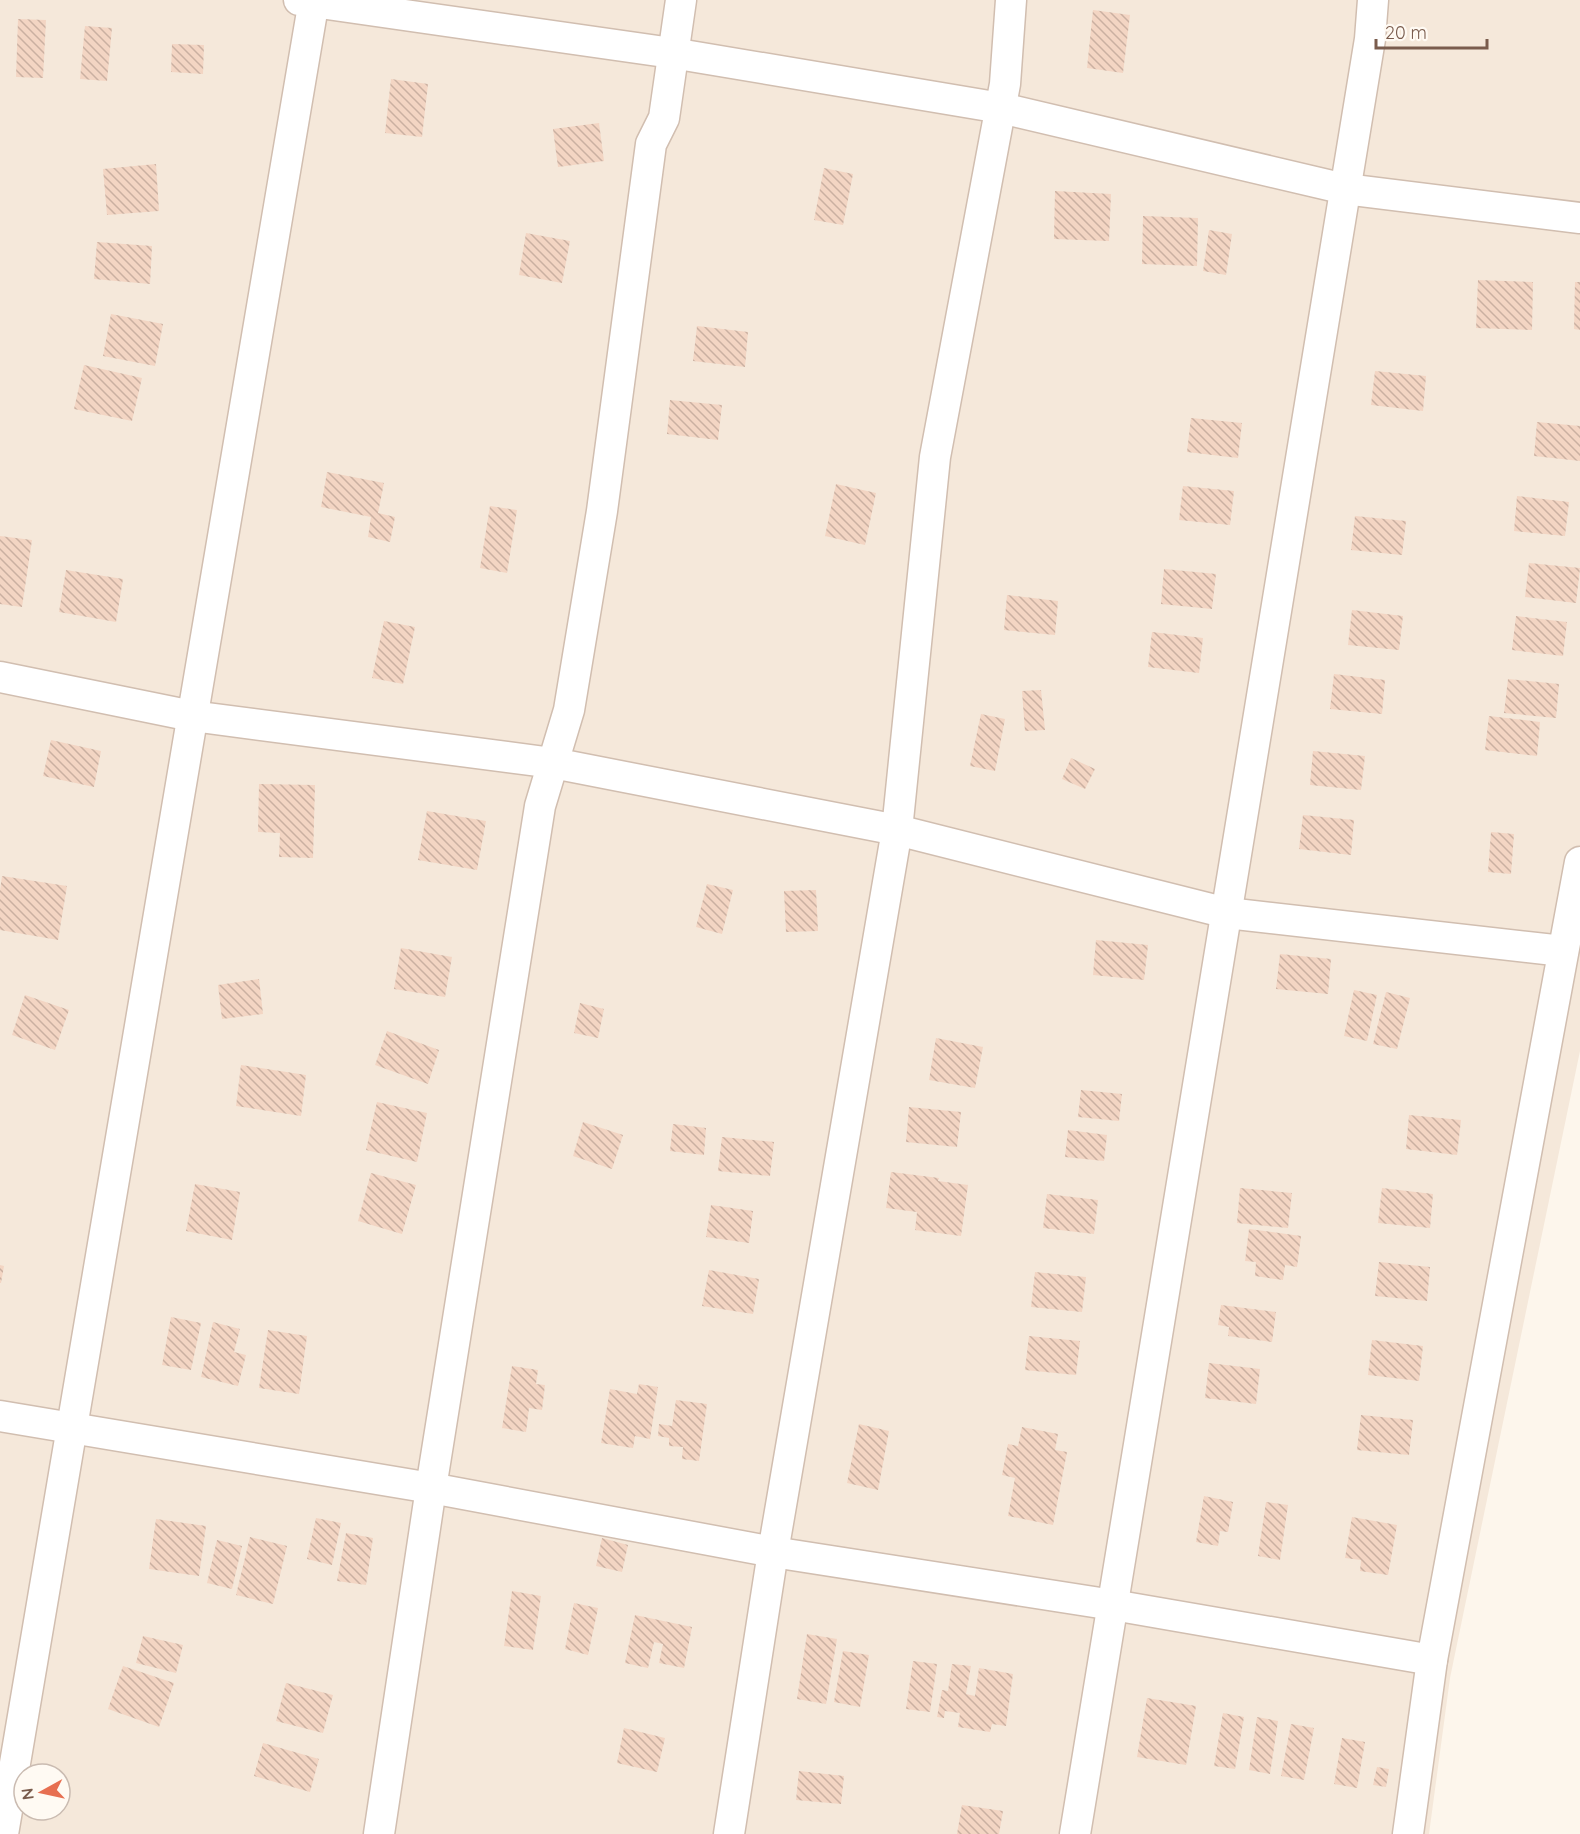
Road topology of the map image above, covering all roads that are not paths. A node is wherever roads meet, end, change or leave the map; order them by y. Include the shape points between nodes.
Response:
1 (681, 0) edge
2 (1011, 0) edge
3 (1373, 0) edge
4 (309, 1) edge
5 (672, 53) junction
6 (1001, 108) junction
7 (1345, 189) junction
8 (1580, 218) edge
9 (0, 677) edge
10 (192, 716) junction
11 (553, 763) junction
12 (897, 830) junction
13 (1580, 861) edge
14 (1227, 913) junction
15 (1563, 951) junction
16 (0, 1416) edge
17 (71, 1429) junction
18 (431, 1488) junction
19 (773, 1552) junction
20 (1113, 1605) junction
21 (1432, 1660) junction
22 (3, 1834) edge
23 (379, 1834) edge
24 (729, 1834) edge
25 (1076, 1834) edge
26 (1408, 1834) edge

1 - 5 street
2 - 6 street
3 - 7 street
4 - 5 street
4 - 10 street
5 - 6 street
5 - 11 street via 664,118 651,144 602,511 569,710
6 - 7 street
6 - 12 street via 935,457
7 - 8 street
7 - 14 street
9 - 10 street
10 - 11 street
10 - 17 street
11 - 12 street
11 - 18 street via 540,806
12 - 14 street
12 - 19 street
13 - 15 street
14 - 15 street
14 - 20 street
15 - 21 street
16 - 17 street
17 - 18 street
17 - 22 street
18 - 19 street
18 - 23 street
19 - 20 street
19 - 24 street
20 - 21 street
20 - 25 street
21 - 26 street

